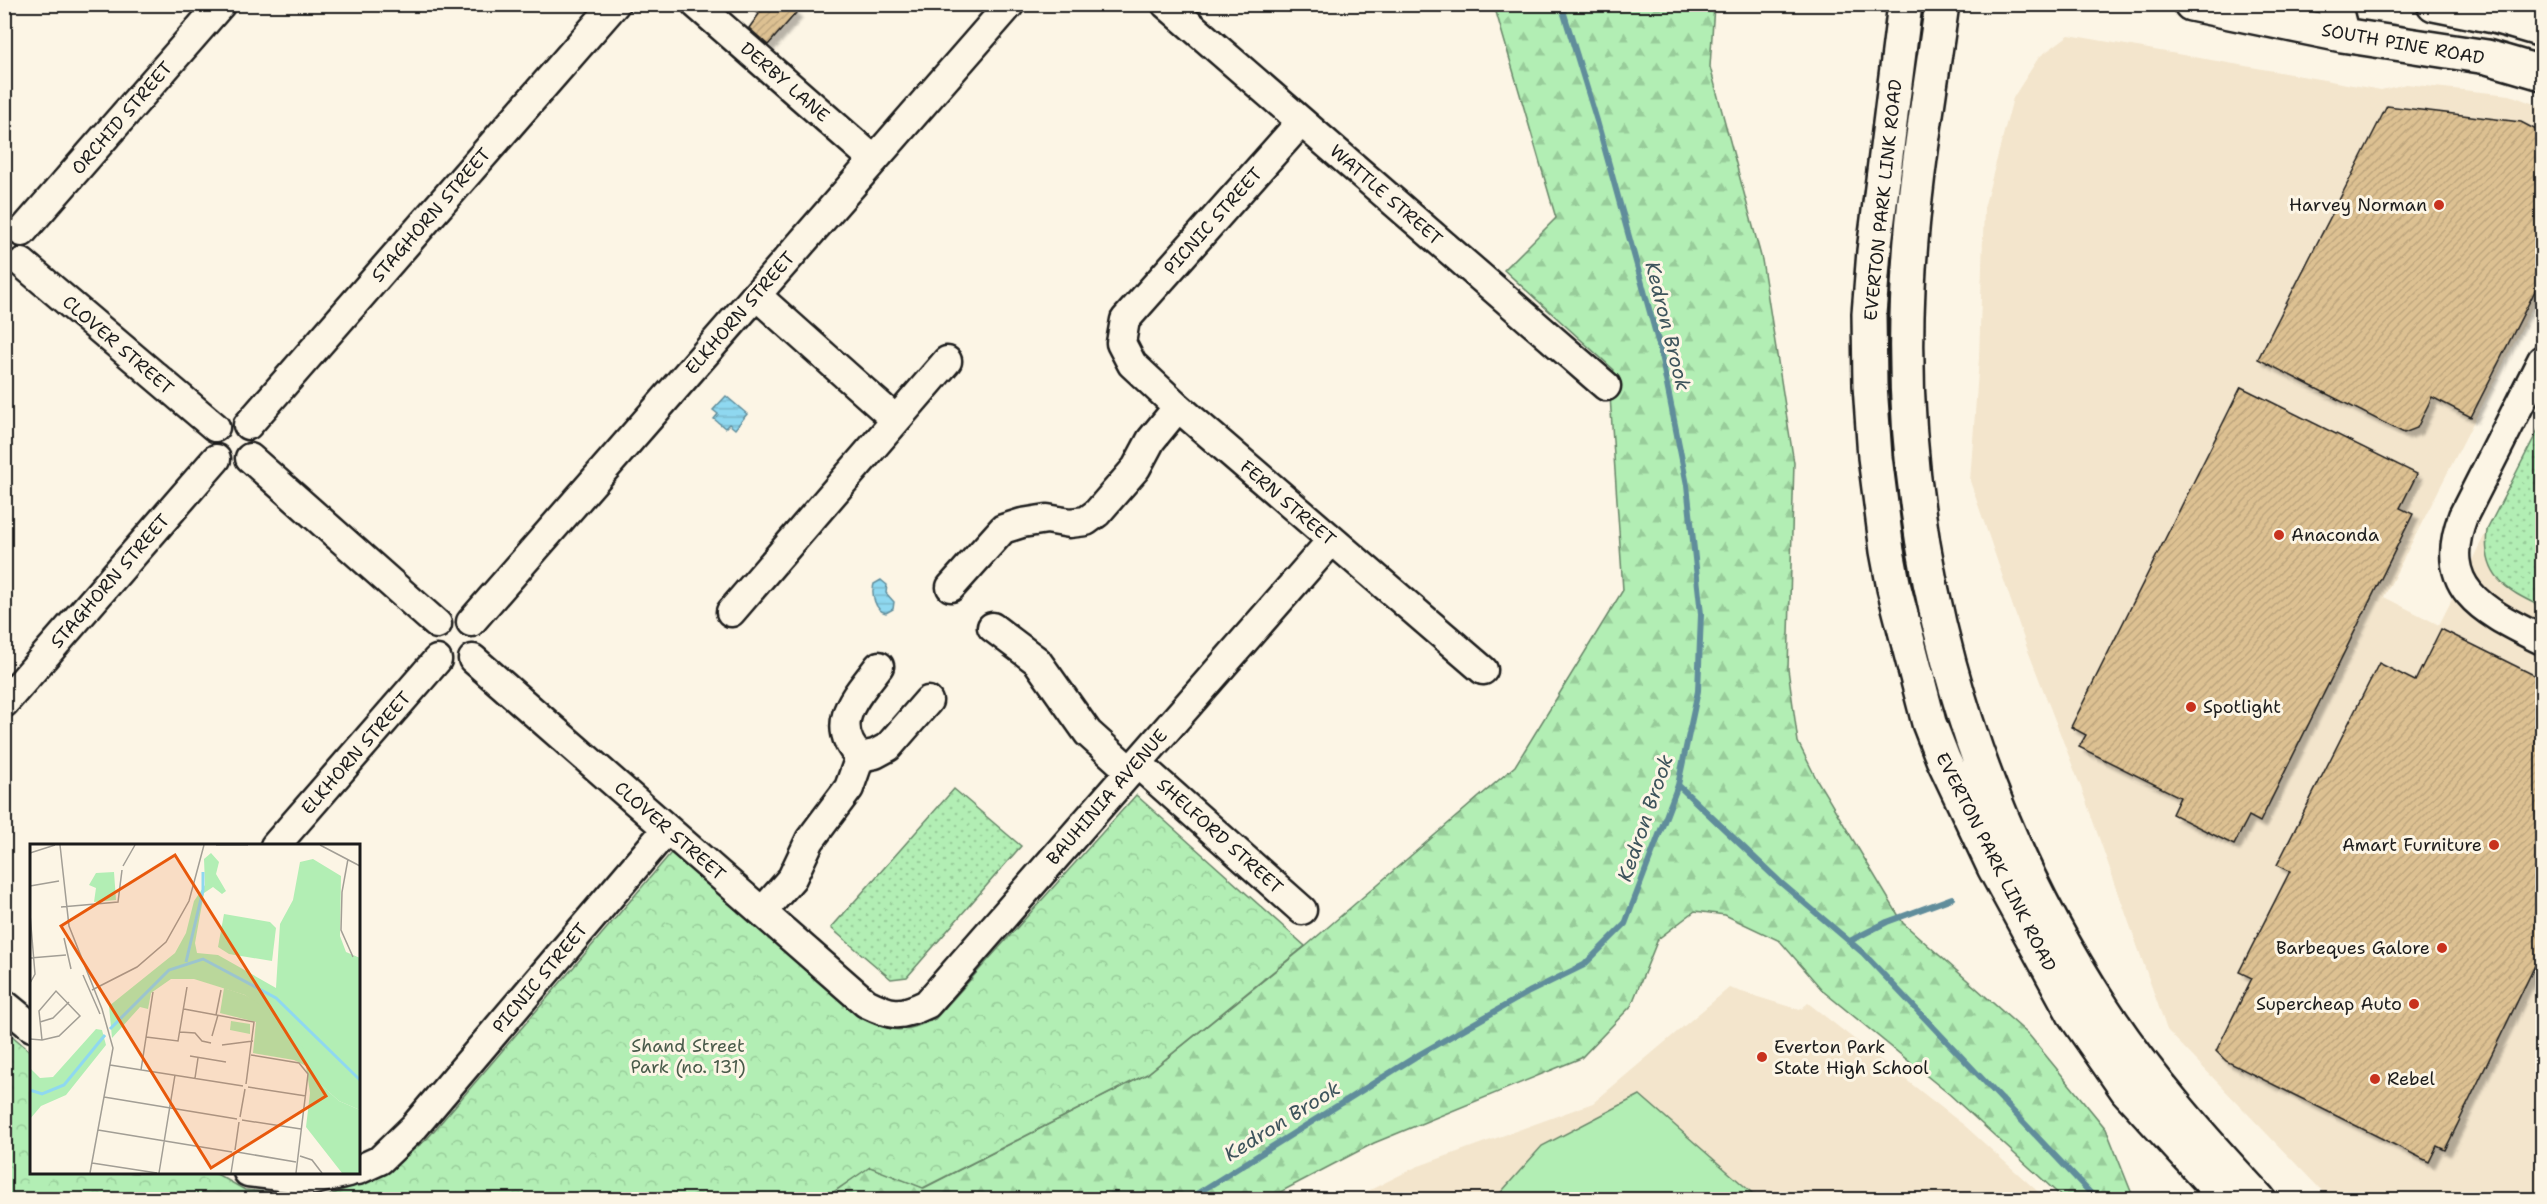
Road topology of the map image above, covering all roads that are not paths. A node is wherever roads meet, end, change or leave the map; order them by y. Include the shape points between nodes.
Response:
1 (221, 4) edge
2 (615, 4) edge
3 (696, 4) edge
4 (1011, 4) edge
5 (1166, 4) edge
6 (1905, 4) edge
7 (1942, 4) edge
8 (2191, 4) edge
9 (2433, 4) edge
10 (2472, 8) edge
11 (2338, 20) edge
12 (2542, 30) edge
13 (2542, 73) edge
14 (1301, 122) junction
15 (874, 160) junction
16 (13, 230) edge
17 (13, 265) edge
18 (756, 295) junction
19 (1125, 320) joint
20 (947, 360) dead end
21 (2542, 360) edge
22 (1606, 386) dead end
23 (1178, 407) junction
24 (896, 420) junction
25 (248, 425) junction
26 (214, 427) junction
27 (250, 458) junction
28 (216, 459) junction
29 (1332, 540) junction
30 (951, 587) dead end
31 (731, 612) dead end
32 (471, 622) junction
33 (437, 624) junction
34 (992, 627) dead end
35 (2542, 640) edge
36 (473, 659) junction
37 (437, 660) junction
38 (879, 666) dead end
39 (1483, 670) dead end
40 (928, 701) dead end
41 (4, 703) edge
42 (860, 757) junction
43 (1133, 767) junction
44 (667, 829) junction
45 (277, 844) edge
46 (1302, 910) dead end
47 (762, 912) junction
48 (866, 1003) joint
49 (4, 1004) edge
50 (30, 1025) edge
51 (360, 1169) edge
52 (257, 1174) edge
53 (344, 1174) edge
54 (2228, 1200) edge
55 (2259, 1200) edge

1 - 16 street, ORCHID STREET
2 - 25 street, STAGHORN STREET
3 - 15 street, DERBY LANE
4 - 15 street, ELKHORN STREET
5 - 14 street, WATTLE STREET
6 - 54 main road, EVERTON PARK LINK ROAD via 1874,250 1869,314 1870,385 1887,551 1929,723 1994,867 2074,1014 2127,1090
7 - 55 main road, EVERTON PARK LINK ROAD via 1913,223 1907,358 1912,455 1923,544 1948,661 1970,734 2016,853 2079,969 2170,1100
8 - 11 main road, SOUTH PINE ROAD
9 - 10 main road
10 - 12 main road
11 - 13 main road, SOUTH PINE ROAD
14 - 19 street, PICNIC STREET
14 - 22 street, WATTLE STREET
15 - 18 street, ELKHORN STREET
16 - 17 street via 29,244 29,251
17 - 26 street, CLOVER STREET
18 - 24 street
18 - 32 street, ELKHORN STREET
19 - 23 street, FERN STREET via 1121,343 1131,364
20 - 24 street
21 - 35 street via 2463,516 2455,553 2461,578 2478,603
23 - 29 street, FERN STREET
23 - 30 street via 1150,441 1136,468 1097,513 1086,521 1070,524 1047,519 1003,530
24 - 31 street
25 - 26 street via 227,420
25 - 27 street via 255,438
26 - 28 street via 209,447
27 - 28 street via 230,466
27 - 33 street
28 - 41 street, STAGHORN STREET
29 - 39 street, FERN STREET
29 - 43 street, BAUHINIA AVENUE
32 - 33 street via 457,617
32 - 36 street via 480,640
33 - 37 street via 430,646
34 - 43 street, SHELFORD STREET via 1037,662 1088,733
36 - 37 street via 459,667
36 - 44 street, CLOVER STREET
37 - 45 street, ELKHORN STREET
38 - 42 street via 853,702 844,728 849,746
40 - 42 street via 888,747
42 - 47 street via 849,788 810,840 792,878
43 - 46 street, SHELFORD STREET
43 - 48 street, BAUHINIA AVENUE via 927,1004 908,1014 888,1014
44 - 47 street, CLOVER STREET
44 - 51 street, PICNIC STREET via 414,1127 380,1160
47 - 48 street, CLOVER STREET
49 - 50 street
52 - 53 street via 313,1180

